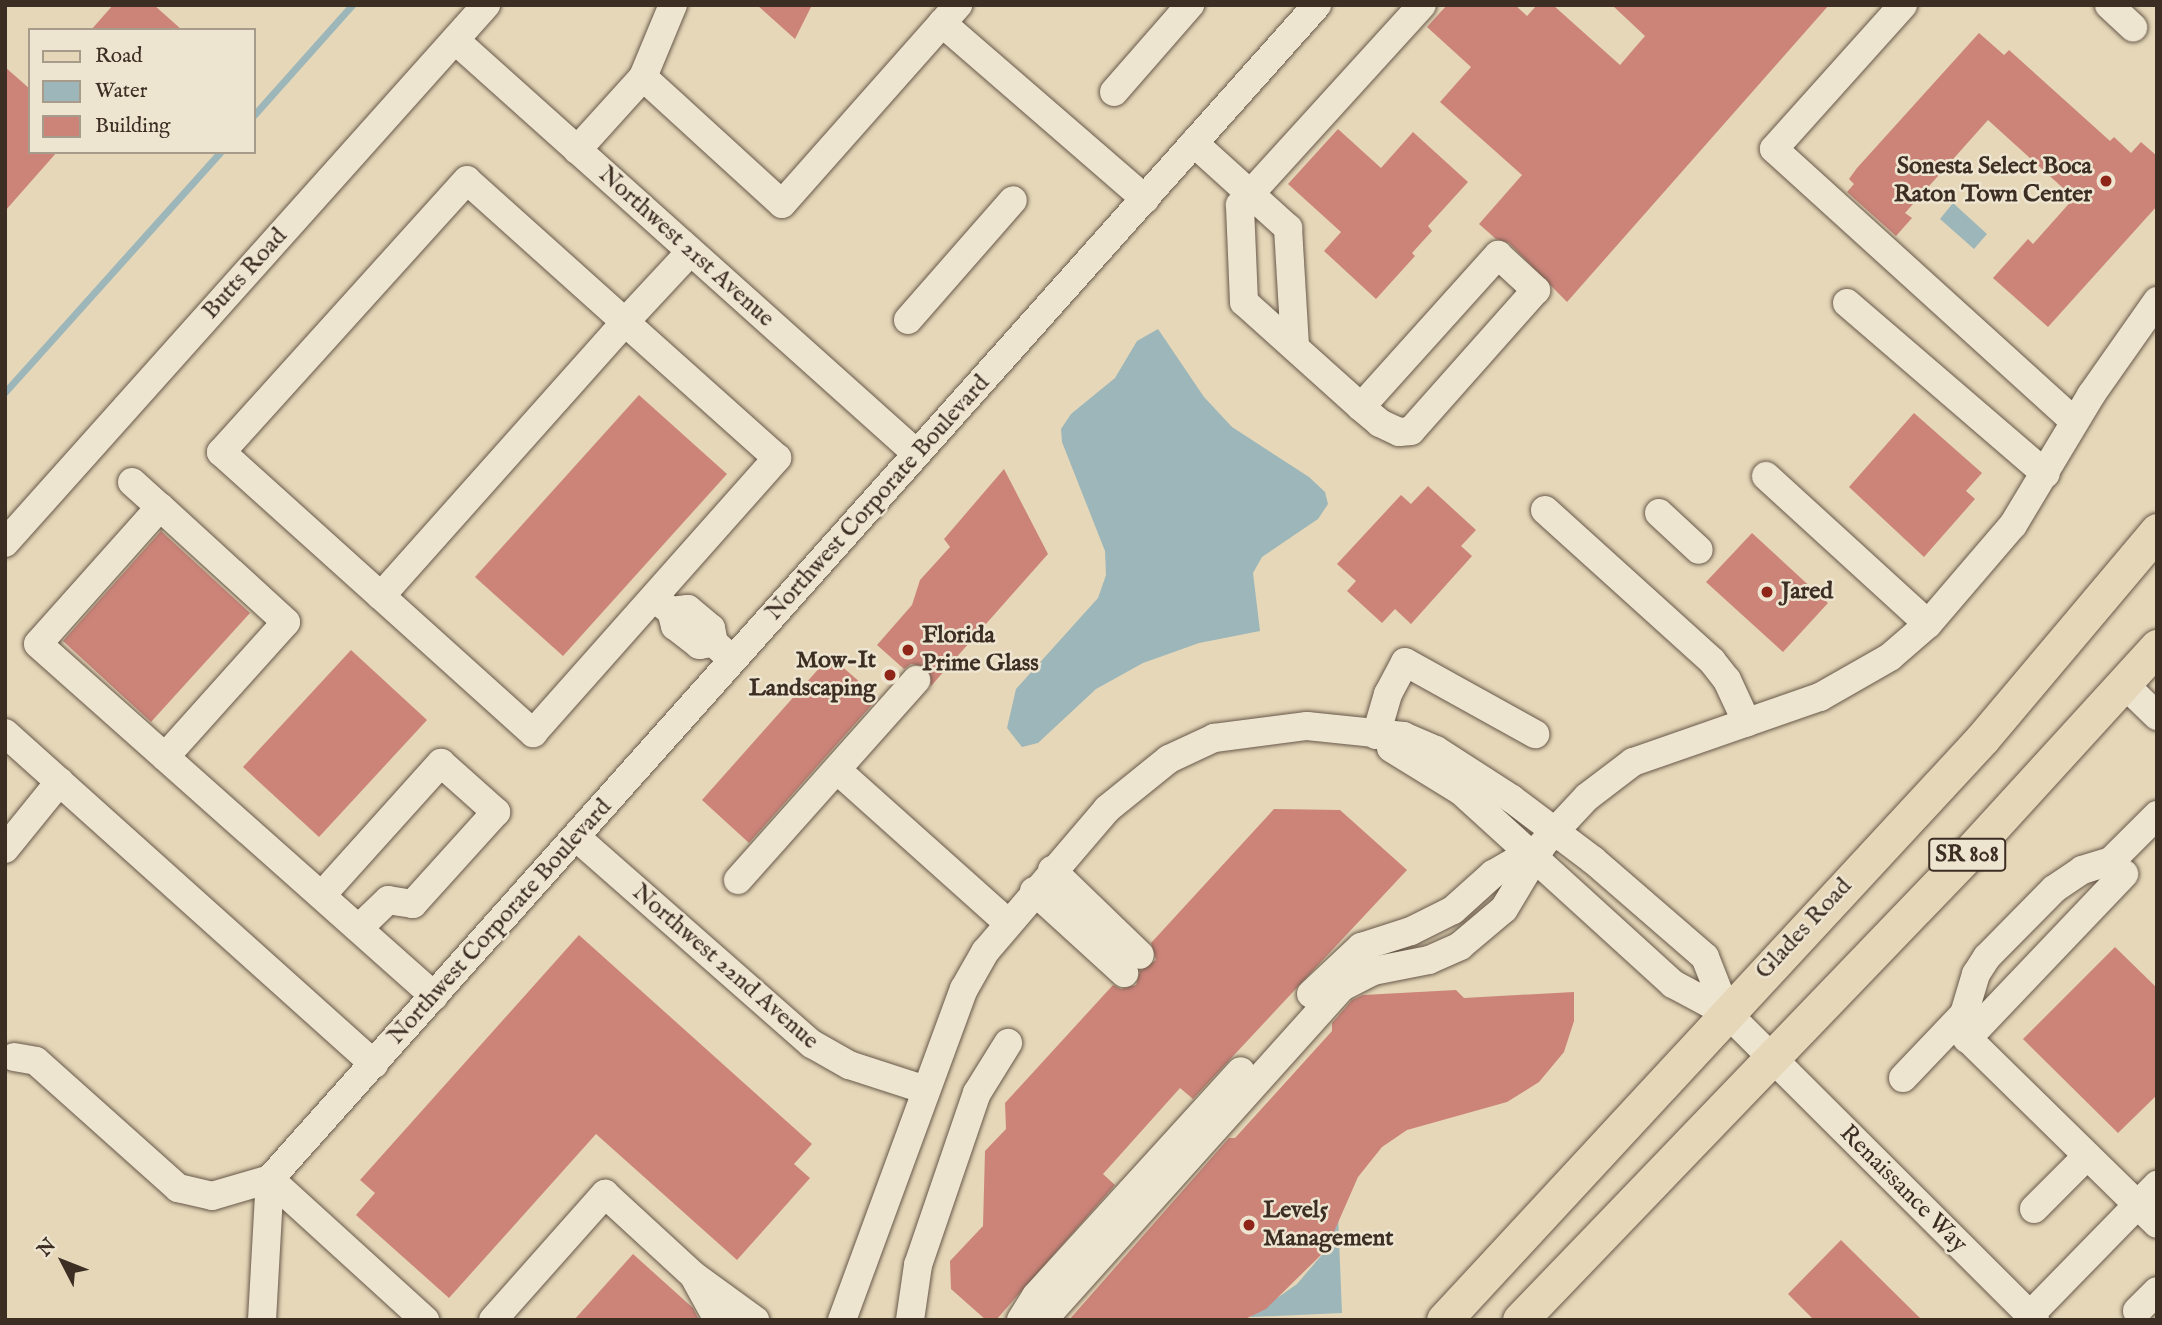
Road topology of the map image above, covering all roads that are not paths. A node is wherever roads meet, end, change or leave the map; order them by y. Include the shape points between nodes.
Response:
1 (486, 5) edge
2 (673, 5) edge
3 (1191, 5) edge
4 (1317, 5) edge
5 (1422, 5) edge
6 (1903, 5) edge
7 (2109, 5) edge
8 (944, 21) edge
9 (2133, 27) dead end
10 (455, 40) junction
11 (643, 77) junction
12 (1114, 92) dead end
13 (1194, 143) junction
14 (577, 150) junction
15 (1245, 199) junction
16 (1013, 200) dead end
17 (1138, 206) junction
18 (690, 252) junction
19 (2157, 300) edge
20 (1847, 303) dead end
21 (908, 320) dead end
22 (625, 323) junction
23 (1295, 347) junction
24 (1361, 407) junction
25 (2074, 421) junction
26 (917, 454) junction
27 (2046, 474) junction
28 (1766, 477) dead end
29 (132, 482) dead end
30 (160, 508) junction
31 (1545, 510) dead end
32 (1659, 513) dead end
33 (2157, 531) edge
34 (5, 543) edge
35 (1699, 550) dead end
36 (381, 596) junction
37 (663, 605) junction
38 (1928, 624) junction
39 (2157, 647) edge
40 (723, 652) junction
41 (916, 680) dead end
42 (2124, 684) junction
43 (2157, 716) edge
44 (1747, 723) junction
45 (5, 733) edge
46 (1535, 734) dead end
47 (1376, 735) junction
48 (165, 757) junction
49 (837, 769) junction
50 (60, 781) junction
51 (2157, 815) edge
52 (576, 837) junction
53 (1540, 847) junction
54 (5, 849) edge
55 (1052, 870) junction
56 (2124, 874) dead end
57 (738, 880) dead end
58 (1034, 891) junction
59 (321, 895) junction
60 (1008, 923) junction
61 (359, 928) junction
62 (434, 996) junction
63 (1727, 1013) junction
64 (1961, 1032) junction
65 (1008, 1043) dead end
66 (8, 1057) edge
67 (1771, 1057) junction
68 (374, 1064) junction
69 (1903, 1078) dead end
70 (926, 1090) junction
71 (2087, 1156) junction
72 (270, 1180) junction
73 (2157, 1185) edge
74 (2034, 1209) dead end
75 (2147, 1215) edge
76 (693, 1275) junction
77 (2157, 1291) edge
78 (2137, 1311) dead end
79 (2032, 1317) edge
80 (262, 1320) edge
81 (425, 1320) edge
82 (493, 1320) edge
83 (718, 1320) edge
84 (755, 1320) edge
85 (842, 1320) edge
86 (910, 1320) edge
87 (1021, 1320) edge
88 (1043, 1320) edge
89 (1444, 1320) edge
90 (1520, 1320) edge

1 - 10 street, Butts Road
2 - 11 street
3 - 12 street
4 - 13 street, Northwest Corporate Boulevard
5 - 15 street
6 - 25 street via 1774,149
7 - 9 street
8 - 11 street via 782,204
8 - 17 street
10 - 14 street, Northwest 21st Avenue
10 - 34 street, Butts Road
11 - 14 street
13 - 15 street
13 - 17 street, Northwest Corporate Boulevard
14 - 18 street, Northwest 21st Avenue
15 - 23 street via 1244,302
15 - 23 street via 1288,228
16 - 21 street
17 - 26 street, Northwest Corporate Boulevard
18 - 22 street
18 - 26 street, Northwest 21st Avenue
19 - 25 street
20 - 27 street
22 - 36 street
22 - 36 street via 467,180 221,452
22 - 37 street via 777,458
23 - 24 street
24 - 24 street via 1380,423 1399,432 1411,431 1536,290 1498,255
25 - 27 street
26 - 40 street, Northwest Corporate Boulevard
27 - 38 street via 1991,554
28 - 38 street
29 - 30 street
30 - 48 street via 286,622
30 - 48 street via 38,644
31 - 44 street via 1712,661 1727,680
32 - 35 street
33 - 63 main road, Glades Road / SR 808 via 1982,739
36 - 37 street via 533,733
37 - 40 street via 688,609 711,628
38 - 44 street via 1890,657 1842,687
39 - 42 main road, SR 808
40 - 52 street, Northwest Corporate Boulevard
41 - 49 street
42 - 43 street
42 - 67 main road, SR 808
44 - 53 street via 1640,757 1594,791
45 - 50 street
46 - 47 street via 1405,662 1388,694
47 - 53 street via 1403,736 1436,750
47 - 55 street via 1288,727 1236,733 1192,747 1125,792
48 - 59 street
49 - 57 street
49 - 60 street
50 - 54 street
50 - 68 street
51 - 64 street via 2111,861 2081,870 2054,889 1987,957 1976,974
52 - 62 street, Northwest Corporate Boulevard
52 - 70 street, Northwest 22nd Avenue via 812,1044 849,1065
53 - 63 street via 1673,984
53 - 63 street via 1704,957
53 - 87 street via 1493,874 1453,910 1411,931 1361,947 1331,972 1036,1296
53 - 88 street via 1504,909 1460,946 1429,960 1373,971 1342,987
55 - 58 street
55 - 58 street via 1132,964
56 - 64 street
58 - 60 street
59 - 61 street
59 - 61 street via 441,763 496,812 413,904 388,900
60 - 70 street via 970,976
61 - 62 street
62 - 68 street, Northwest Corporate Boulevard
63 - 67 street, Renaissance Way
63 - 89 main road, Glades Road / SR 808
64 - 69 street
64 - 71 street
65 - 86 street via 977,1093 918,1265
66 - 72 street via 36,1061 178,1188 212,1196
67 - 79 street, Renaissance Way
67 - 90 main road, SR 808
68 - 72 street, Northwest Corporate Boulevard
70 - 85 street
71 - 74 street
71 - 75 street
72 - 80 street
72 - 81 street
73 - 75 street
75 - 79 street
76 - 82 street via 605,1194
76 - 83 street
76 - 84 street
77 - 78 street

